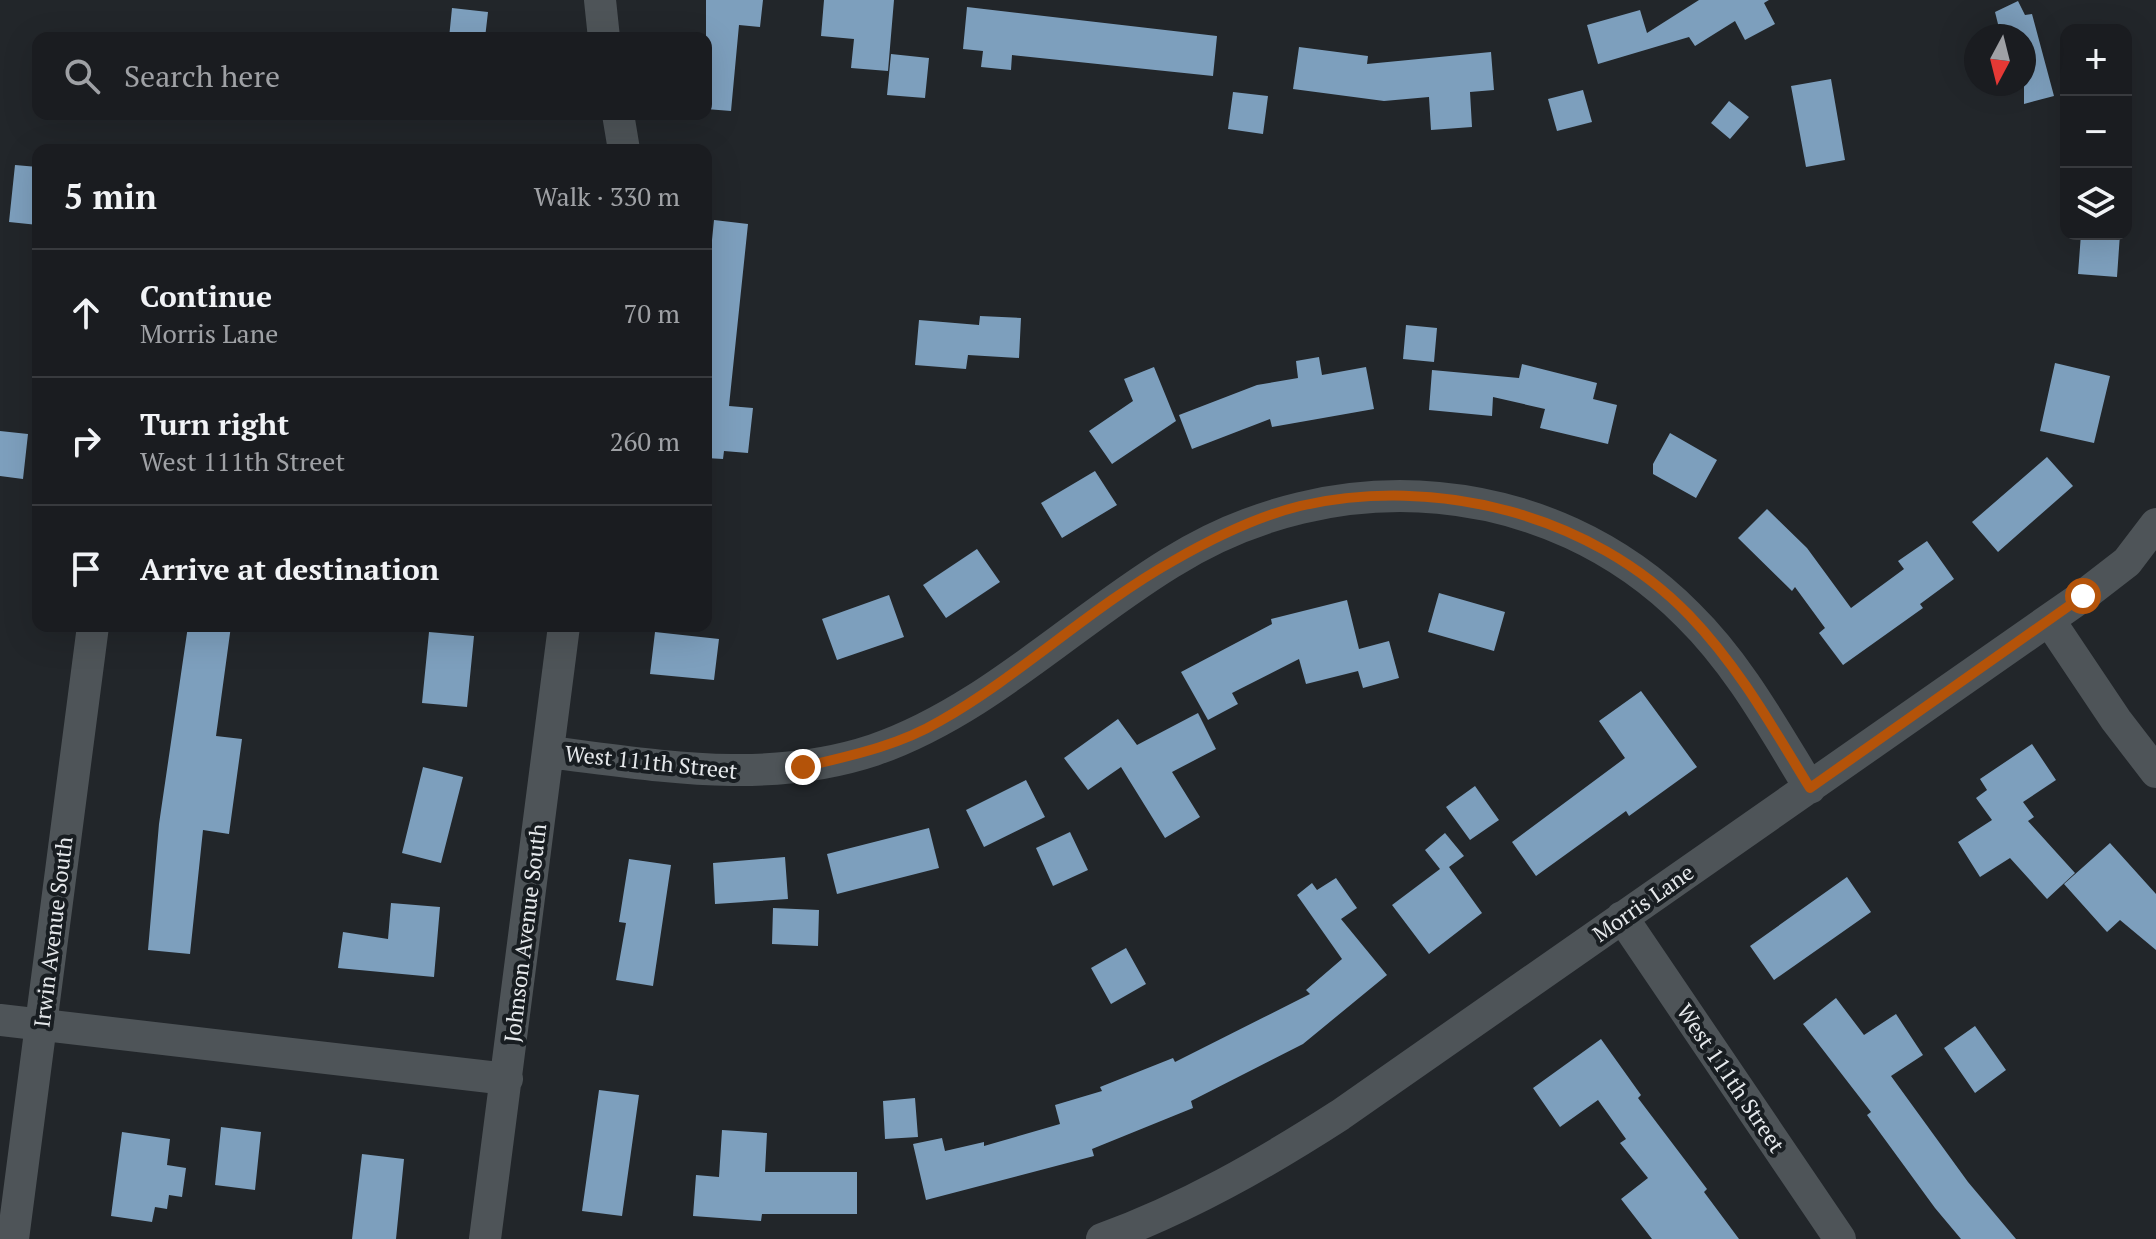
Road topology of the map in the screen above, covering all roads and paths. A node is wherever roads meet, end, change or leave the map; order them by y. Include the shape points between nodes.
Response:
1 (600, 0) edge
2 (603, 32) edge
3 (619, 120) edge
4 (623, 144) edge
5 (2156, 524) edge
6 (2049, 620) junction
7 (92, 632) edge
8 (563, 632) edge
9 (548, 752) junction
10 (2156, 772) edge
11 (1810, 788) junction
12 (1622, 917) junction
13 (0, 1020) edge
14 (41, 1024) junction
15 (507, 1079) junction
16 (1170, 1226) edge
17 (13, 1239) edge
18 (485, 1239) edge
19 (1102, 1239) edge
20 (1840, 1239) edge

1 - 2 street
3 - 4 street
5 - 6 street, Morris Lane via 2127,562
6 - 10 street
6 - 11 street, Morris Lane
7 - 14 street, Irwin Avenue South
8 - 9 street, Johnson Avenue South
9 - 11 street, West 111th Street via 735,773 803,767 873,750 939,722 1170,562 1234,528 1299,506 1368,495 1439,496 1508,510 1573,534 1633,569 1688,614 1735,667
9 - 15 street, Johnson Avenue South
11 - 12 street, Morris Lane
12 - 16 street, Morris Lane via 1340,1115
12 - 20 street, West 111th Street
13 - 14 street
14 - 15 street
14 - 17 street, Irwin Avenue South
15 - 18 street, Johnson Avenue South
16 - 19 street, Morris Lane

